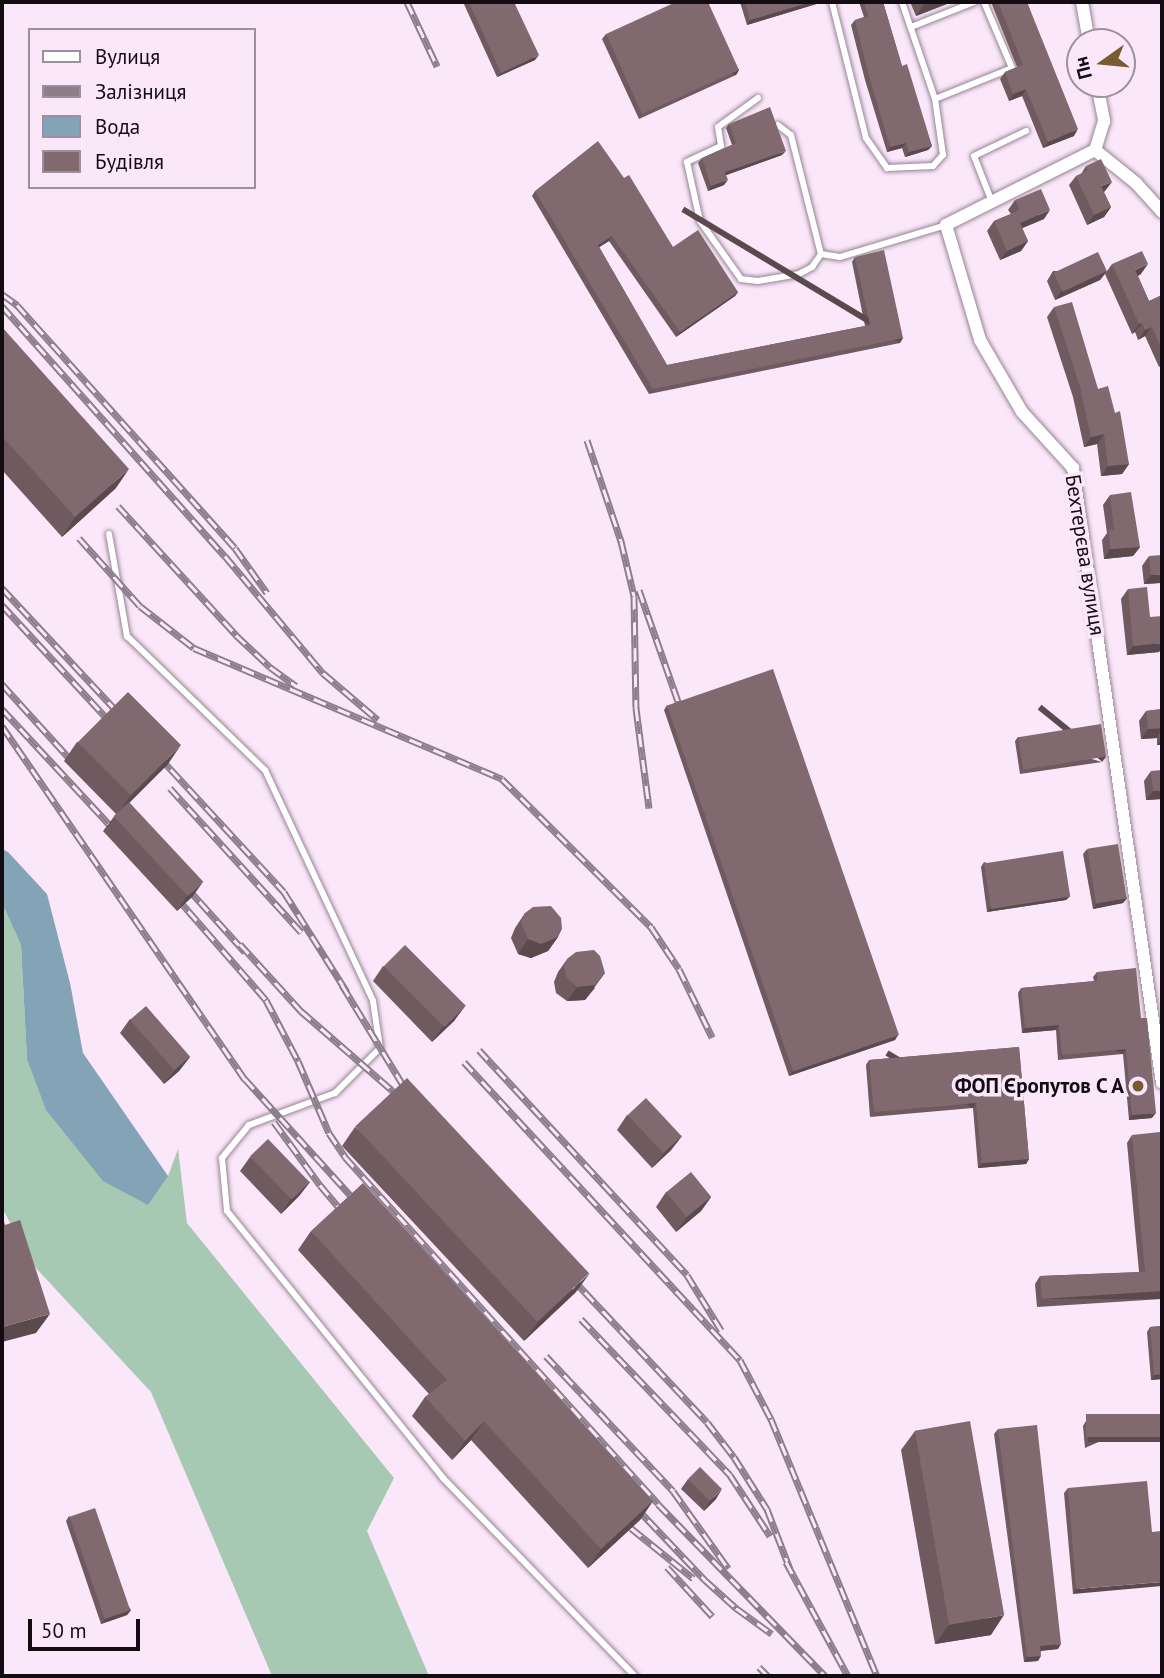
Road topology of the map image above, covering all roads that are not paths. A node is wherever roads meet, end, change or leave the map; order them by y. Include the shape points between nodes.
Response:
1 (832, 2) edge
2 (902, 2) edge
3 (974, 2) edge
4 (984, 2) edge
5 (1082, 2) edge
6 (911, 27) junction
7 (1087, 28) edge
8 (758, 98) dead end
9 (1100, 98) edge
10 (934, 99) junction
11 (778, 125) edge
12 (1026, 131) dead end
13 (1095, 150) junction
14 (992, 202) junction
15 (1162, 212) edge
16 (946, 225) junction
17 (821, 254) junction
18 (109, 534) dead end
19 (1162, 1083) edge
20 (635, 1676) edge

1 - 10 lane via 866,138 887,168 933,166 943,155
2 - 6 lane
3 - 6 lane
4 - 10 lane via 1012,68
5 - 7 street
6 - 10 lane
8 - 17 lane via 718,127 721,146 687,162 700,221 741,279 799,274 812,267
9 - 13 street via 1104,121
11 - 17 lane via 791,135
12 - 14 lane via 974,156
13 - 14 street
13 - 15 street via 1136,183
14 - 16 street
16 - 17 lane via 840,257
16 - 19 street, Бехтерєва вулиця via 981,340 1022,412 1073,468
18 - 20 lane via 127,636 265,770 373,1001 380,1048 335,1093 249,1125 222,1158 227,1211 443,1478

